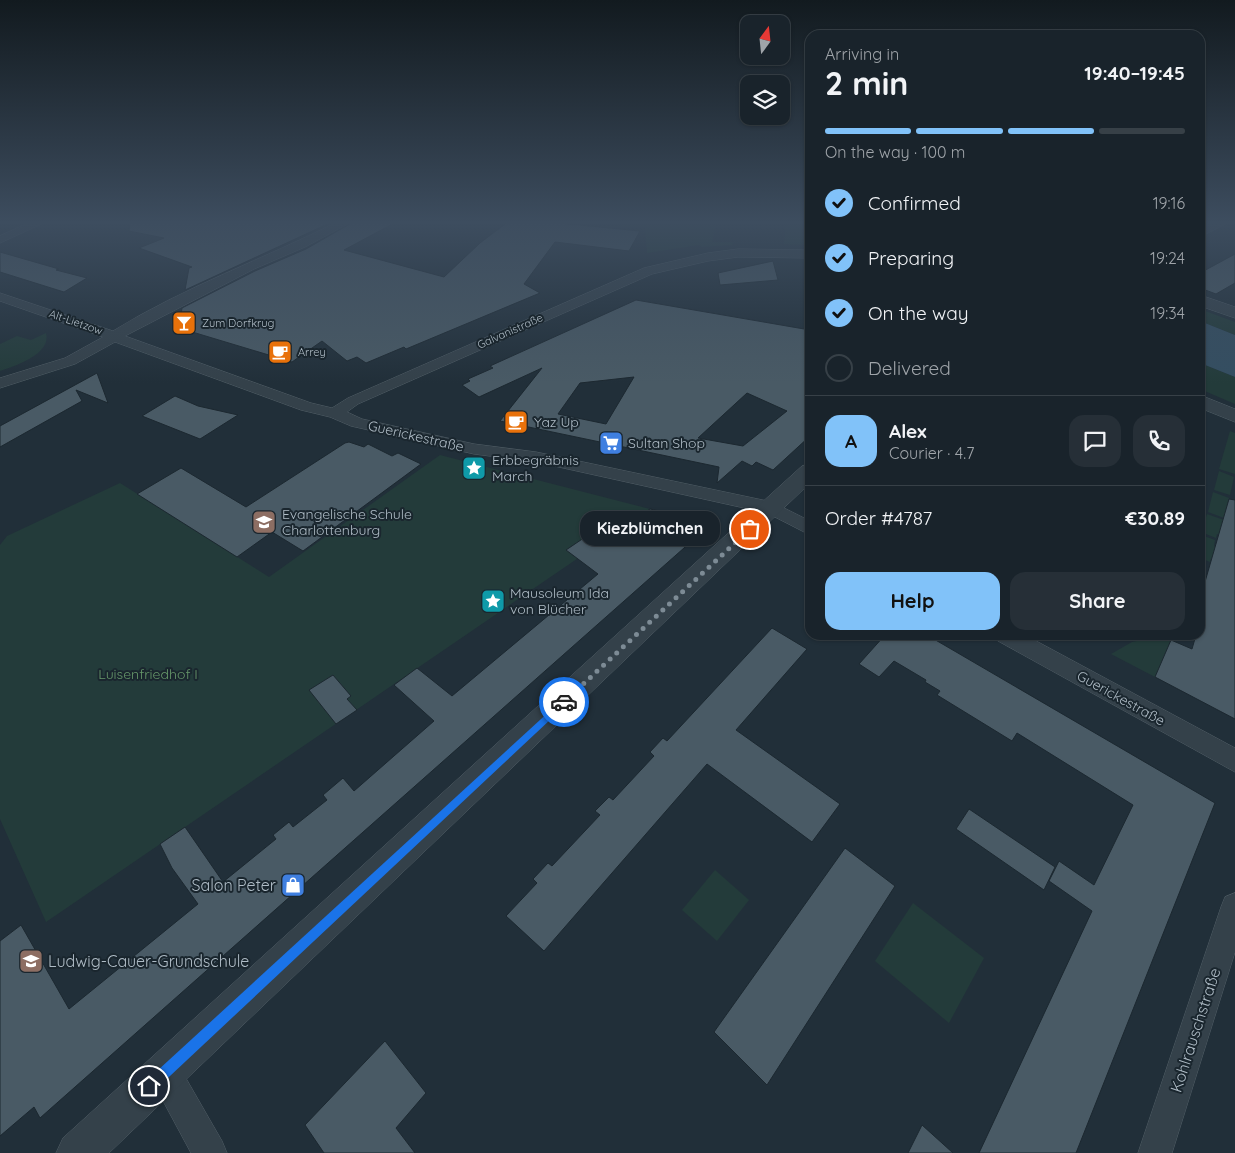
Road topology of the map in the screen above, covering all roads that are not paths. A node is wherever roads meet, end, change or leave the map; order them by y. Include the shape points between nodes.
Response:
1 (233, 275) edge
2 (639, 275) edge
3 (0, 297) edge
4 (1205, 302) edge
5 (1235, 313) edge
6 (117, 336) junction
7 (0, 383) edge
8 (1205, 402) edge
9 (335, 413) junction
10 (1235, 416) edge
11 (805, 476) edge
12 (772, 508) junction
13 (805, 526) edge
14 (1015, 640) edge
15 (1235, 761) edge
16 (1235, 907) edge
17 (164, 1073) junction
18 (78, 1153) edge
19 (210, 1153) edge
20 (1155, 1153) edge

1 - 6 street
2 - 9 street, Galvanistraße via 353,401
3 - 6 street, Alt-Lietzow
4 - 5 street
6 - 7 street, Alt-Lietzow via 70,361
6 - 9 street, Guerickestraße via 301,405
8 - 10 street
9 - 12 street, Guerickestraße via 357,422 474,449 536,457
11 - 12 street
12 - 13 street, Guerickestraße
12 - 17 street
14 - 15 street, Guerickestraße
16 - 20 street, Kohlrauschstraße
17 - 18 street
17 - 19 street

